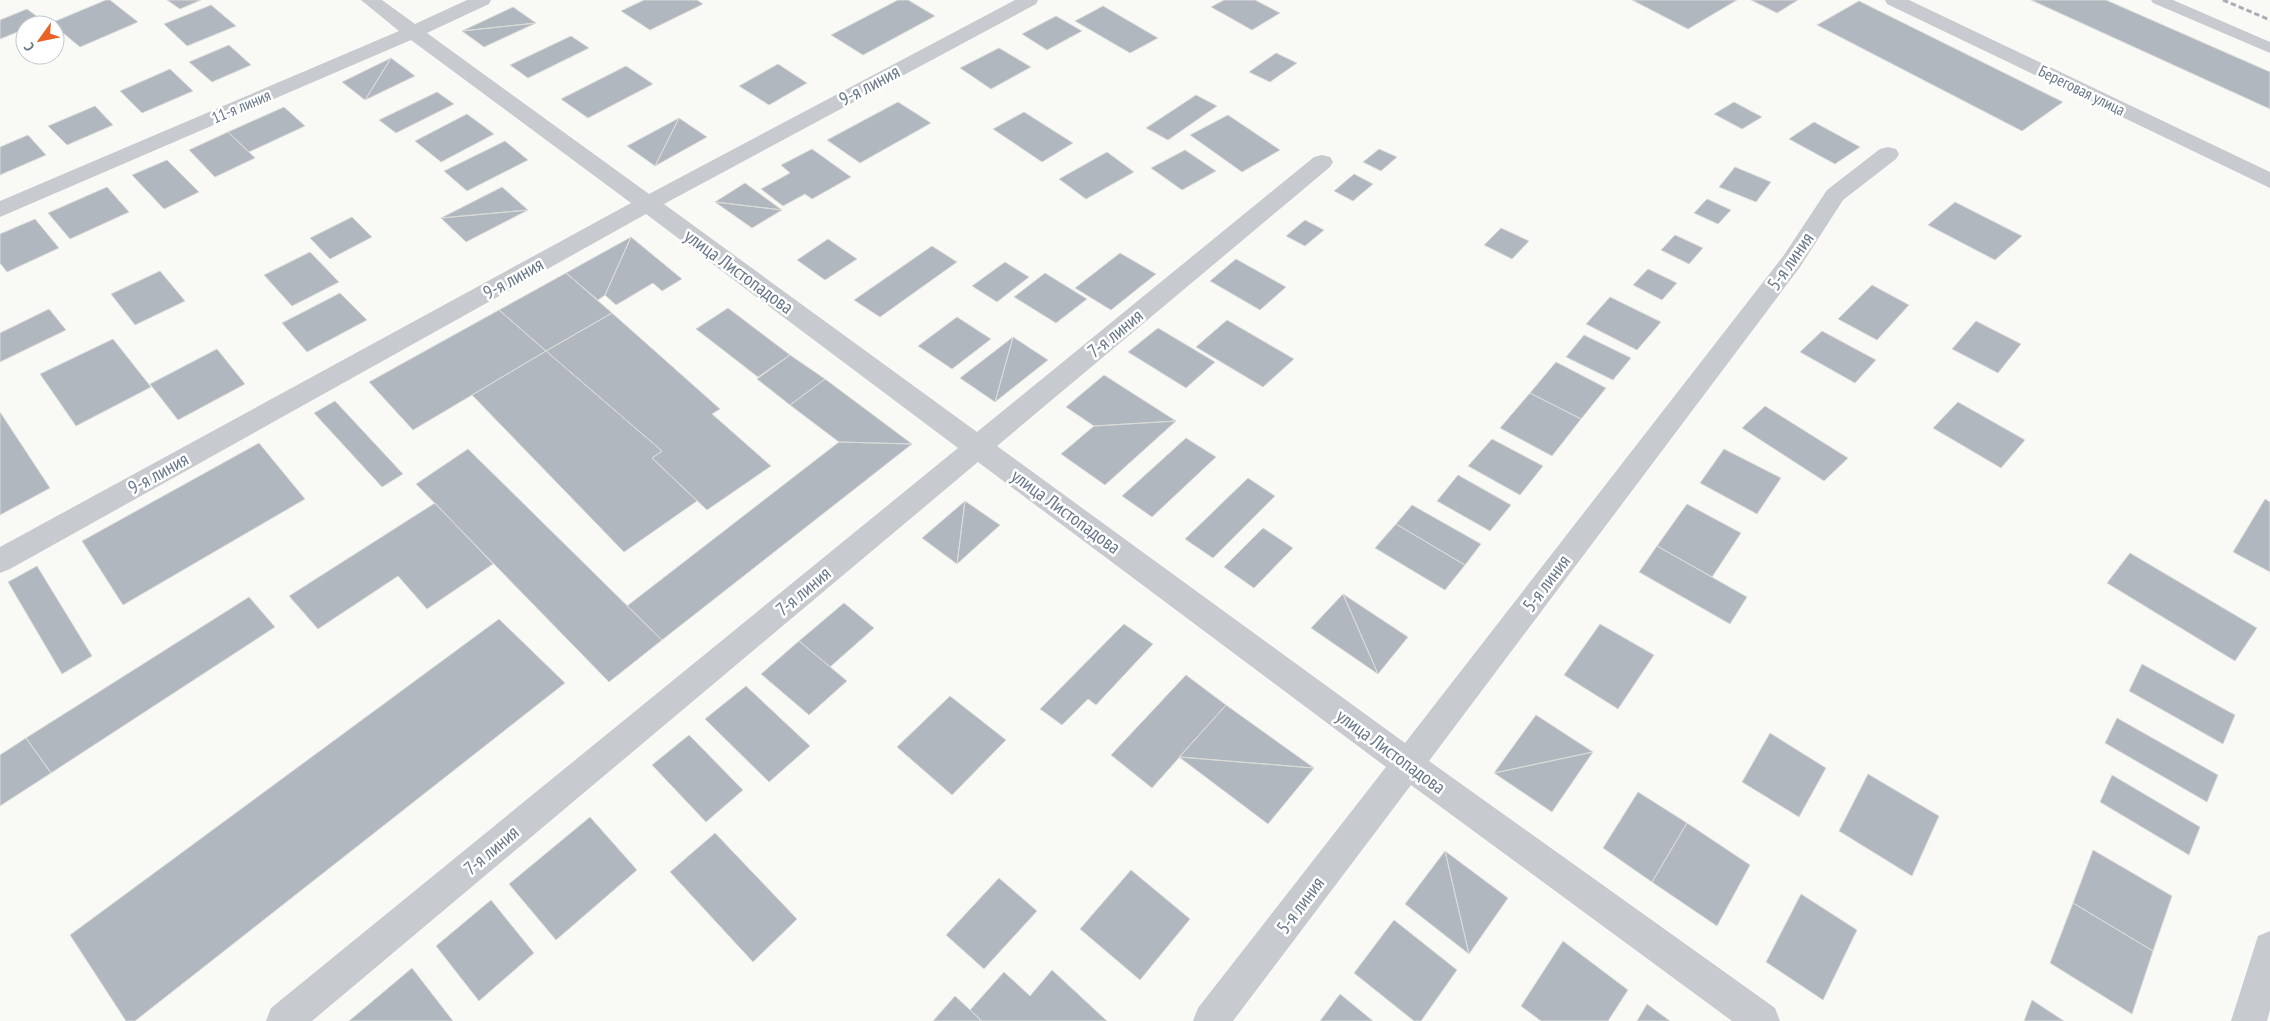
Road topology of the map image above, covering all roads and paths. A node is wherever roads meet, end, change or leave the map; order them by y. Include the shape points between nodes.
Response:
1 (370, 0) edge
2 (482, 0) edge
3 (1029, 0) edge
4 (1894, 0) edge
5 (2159, 0) edge
6 (413, 32) junction
7 (2270, 48) edge
8 (1888, 154) dead end
9 (1322, 162) dead end
10 (2270, 181) edge
11 (647, 204) junction
12 (0, 210) edge
13 (978, 446) junction
14 (0, 561) edge
15 (1408, 764) junction
16 (2270, 948) edge
17 (284, 1021) edge
18 (1211, 1021) edge
19 (1762, 1021) edge
20 (2249, 1021) edge

1 - 6 street, улица Листопадова
2 - 6 street, 11-я линия
3 - 11 street, 9-я линия
4 - 10 street, Береговая улица
5 - 7 lane
6 - 11 street, улица Листопадова
6 - 12 street, 11-я линия
8 - 15 street, 5-я линия via 1835,195 1792,261
9 - 13 street, 7-я линия
11 - 13 street, улица Листопадова
11 - 14 street, 9-я линия
13 - 15 street, улица Листопадова
13 - 17 street, 7-я линия
15 - 18 street, 5-я линия
15 - 19 street, улица Листопадова
16 - 20 street

